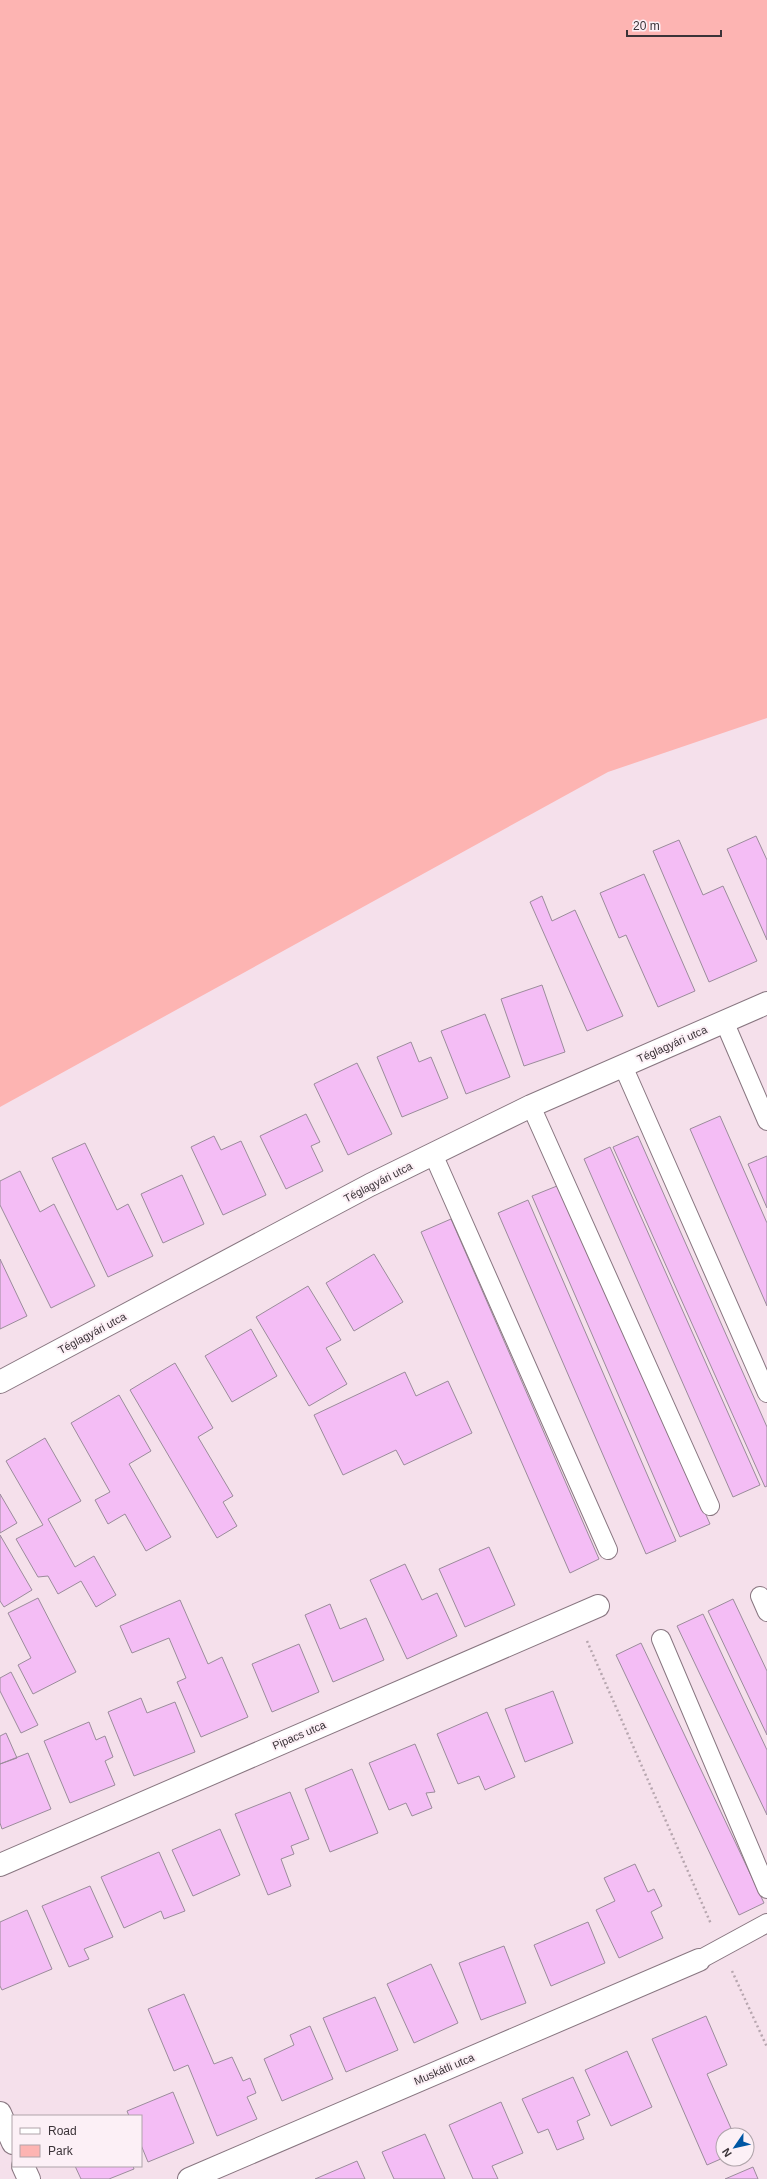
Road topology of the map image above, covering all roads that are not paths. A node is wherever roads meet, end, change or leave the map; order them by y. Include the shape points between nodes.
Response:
1 (767, 1003) edge
2 (724, 1021) junction
3 (623, 1066) junction
4 (531, 1106) junction
5 (767, 1121) edge
6 (433, 1154) junction
7 (0, 1382) edge
8 (767, 1393) edge
9 (710, 1506) dead end
10 (608, 1550) dead end
11 (598, 1606) dead end
12 (661, 1639) dead end
13 (0, 1865) edge
14 (767, 1890) edge
15 (767, 1923) edge
16 (699, 1960) joint
17 (0, 2113) edge
18 (12, 2141) edge
19 (23, 2167) edge
20 (29, 2179) edge
21 (189, 2179) edge

1 - 2 street, Téglagyári utca
2 - 3 street, Téglagyári utca
2 - 5 lane
3 - 4 street, Téglagyári utca
3 - 8 lane
4 - 6 street, Téglagyári utca
4 - 9 lane
6 - 7 street, Téglagyári utca
6 - 10 lane
11 - 13 street, Pipacs utca
12 - 14 lane
15 - 16 lane
16 - 21 street, Muskátli utca
17 - 18 street
19 - 20 street

